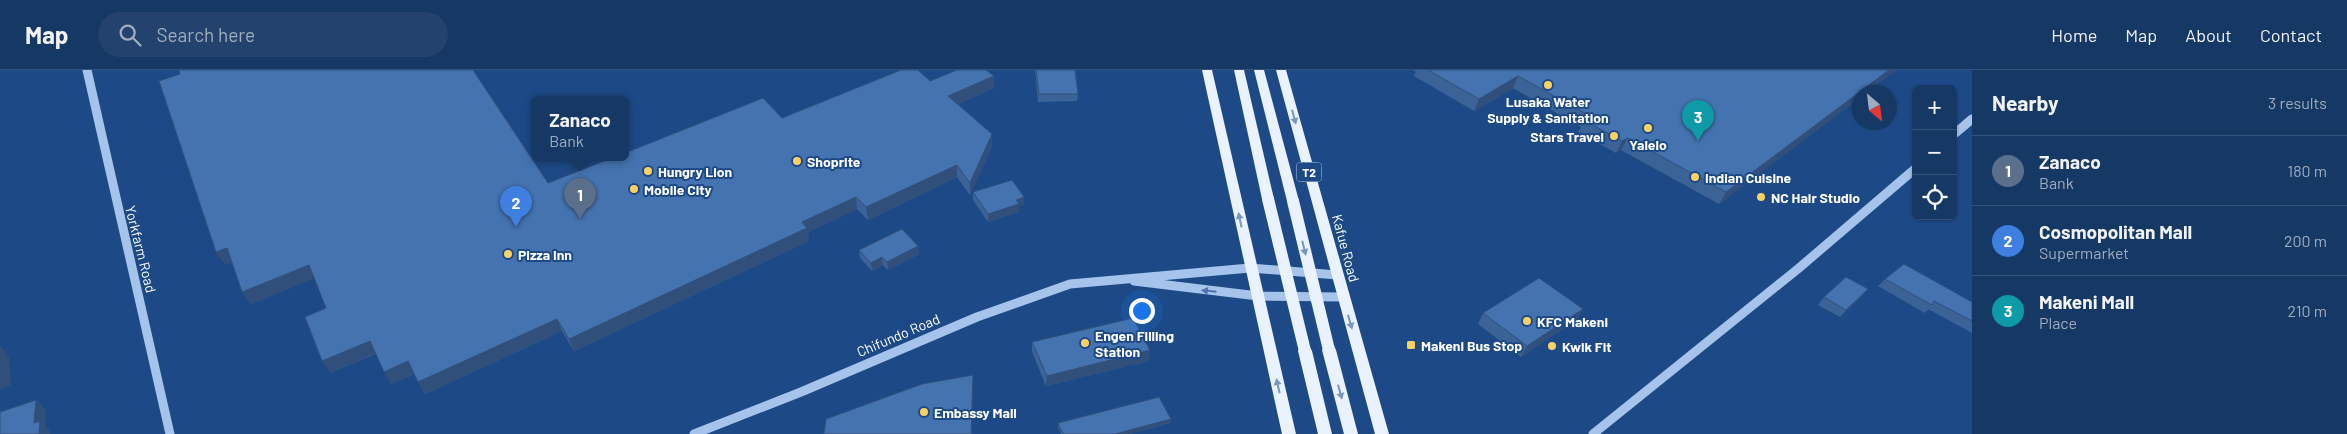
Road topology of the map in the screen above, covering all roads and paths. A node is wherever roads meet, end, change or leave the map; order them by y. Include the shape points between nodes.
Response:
1 (87, 70) edge
2 (1207, 70) edge
3 (1239, 70) edge
4 (1259, 70) edge
5 (1281, 70) edge
6 (1972, 119) edge
7 (1957, 132) edge
8 (1912, 171) edge
9 (1250, 268) junction
10 (1337, 275) junction
11 (1119, 279) junction
12 (1258, 296) junction
13 (1343, 297) junction
14 (170, 434) edge
15 (694, 434) edge
16 (1289, 434) edge
17 (1325, 434) edge
18 (1352, 434) edge
19 (1382, 434) edge
20 (1593, 434) edge

1 - 14 street, Yorkfarm Road
9 -> 2 main road
3 - 17 main road, bridge
4 -> 18 main road, T2, bridge
5 -> 10 main road, Kafue Road / T2
6 - 7 street
8 - 20 street via 1799,268
9 - 10 street, Chifundo Road
9 - 11 street, Chifundo Road
9 - 12 main road
10 - 13 main road, Kafue Road / T2
12 -> 11 street, Chifundo Road
11 - 15 street, Chifundo Road via 1070,284 1023,299
12 - 13 street, Chifundo Road
16 -> 12 main road
13 -> 19 main road, Kafue Road / T2

